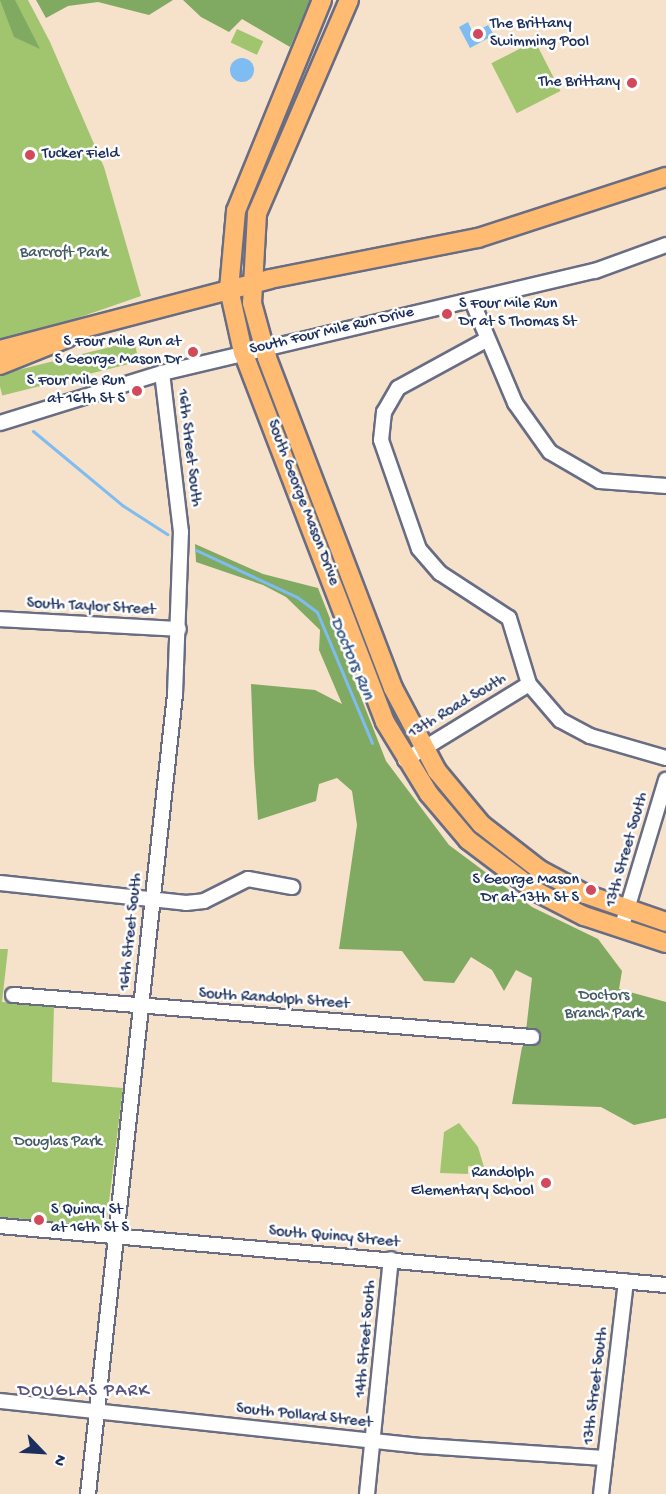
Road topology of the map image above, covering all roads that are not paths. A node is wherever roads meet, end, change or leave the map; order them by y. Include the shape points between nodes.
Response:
1 (322, 0) edge
2 (349, 0) edge
3 (666, 168) edge
4 (666, 177) edge
5 (666, 245) edge
6 (364, 258) junction
7 (251, 284) junction
8 (229, 289) junction
9 (472, 301) junction
10 (71, 335) junction
11 (486, 340) junction
12 (264, 347) junction
13 (0, 350) edge
14 (243, 352) junction
15 (0, 365) edge
16 (162, 373) junction
17 (0, 423) edge
18 (666, 486) edge
19 (348, 568) junction
20 (329, 575) junction
21 (0, 619) edge
22 (179, 629) junction
23 (529, 684) junction
24 (421, 748) junction
25 (666, 758) edge
26 (405, 760) junction
27 (666, 780) edge
28 (0, 883) edge
29 (292, 887) dead end
30 (150, 902) junction
31 (628, 911) junction
32 (666, 922) edge
33 (621, 929) junction
34 (666, 943) edge
35 (13, 995) dead end
36 (141, 1006) junction
37 (532, 1037) dead end
38 (0, 1226) edge
39 (115, 1237) junction
40 (391, 1259) junction
41 (626, 1281) junction
42 (666, 1285) edge
43 (0, 1401) edge
44 (97, 1410) junction
45 (374, 1441) junction
46 (605, 1458) junction
47 (88, 1494) edge
48 (368, 1494) edge
49 (601, 1494) edge

1 - 8 main road, South George Mason Drive via 242,190 231,233
2 - 7 main road, South George Mason Drive via 257,214
3 - 6 main road via 563,205
4 - 6 main road via 478,238
5 - 9 street, South Four Mile Run Drive via 595,271
6 - 7 main road
7 - 8 main road
7 - 12 main road, South George Mason Drive
8 - 10 main road
8 - 14 main road, South George Mason Drive
9 - 11 street
9 - 12 street, South Four Mile Run Drive
10 - 13 main road via 41,337
10 - 15 main road
11 - 18 street via 515,403 562,463 600,482
11 - 23 street via 389,396 381,440 419,549 440,573 509,618
12 - 14 street, South Four Mile Run Drive
12 - 19 main road, South George Mason Drive
14 - 16 street, South Four Mile Run Drive
14 - 20 main road, South George Mason Drive
16 - 17 street, South Four Mile Run Drive
16 - 22 street, 16th Street South via 181,532
19 - 20 main road
19 - 24 main road, South George Mason Drive
20 - 26 main road, South George Mason Drive
21 - 22 street, South Taylor Street
22 - 30 street, 16th Street South
23 - 24 street, 13th Road South
23 - 25 street via 560,720 590,736
24 - 26 street, 13th Road South
24 - 31 main road, South George Mason Drive via 468,810 514,852 557,880
26 - 33 main road, South George Mason Drive via 447,818 490,859 561,905
27 - 31 street, 13th Street South
28 - 30 street
29 - 30 street via 248,879 204,901
30 - 36 street, 16th Street South
31 - 32 main road, South George Mason Drive
31 - 33 street, 13th Street South
33 - 34 main road, South George Mason Drive
35 - 36 street, South Randolph Street
36 - 37 street, South Randolph Street
36 - 39 street, 16th Street South
38 - 39 street, South Quincy Street
39 - 40 street, South Quincy Street
39 - 44 street, 16th Street South
40 - 41 street, South Quincy Street
40 - 45 street, 14th Street South
41 - 42 street, South Quincy Street
41 - 46 street, 13th Street South
43 - 44 street, South Pollard Street
44 - 45 street, South Pollard Street
44 - 47 street, 16th Street South
45 - 46 street, South Pollard Street
45 - 48 street, 14th Street South
46 - 49 street, 13th Street South

